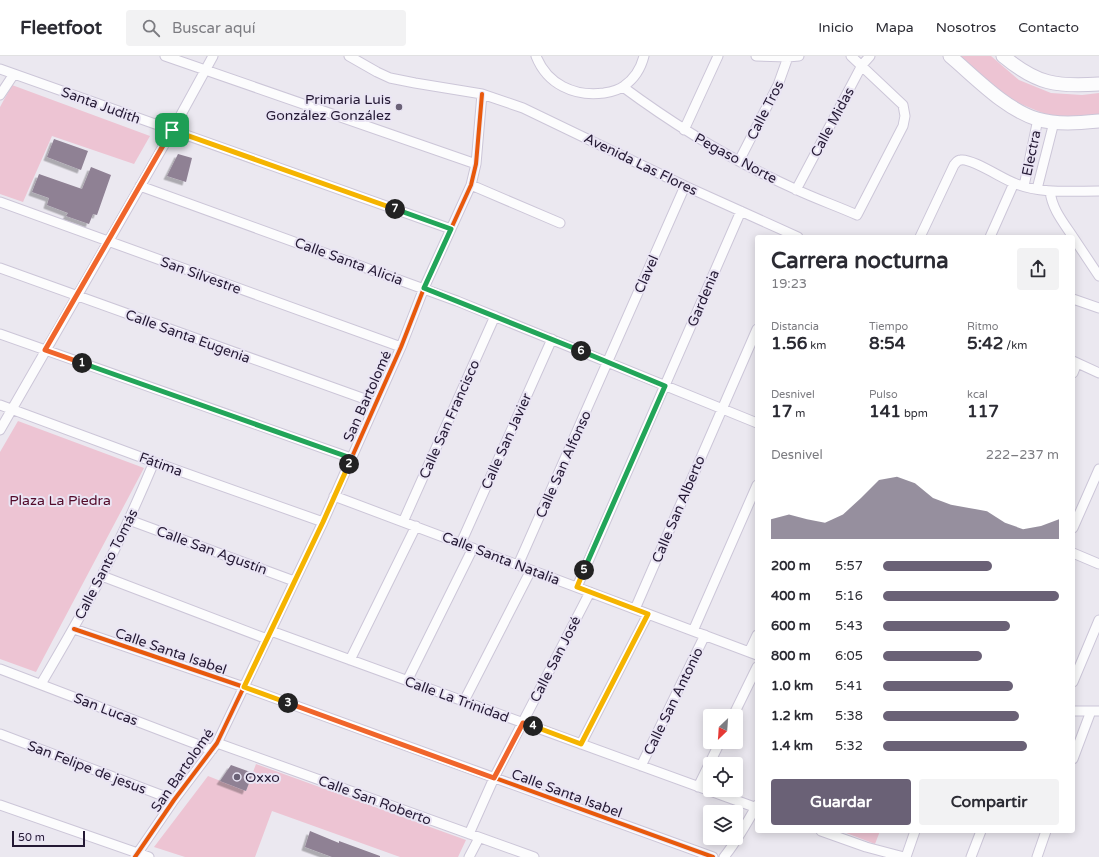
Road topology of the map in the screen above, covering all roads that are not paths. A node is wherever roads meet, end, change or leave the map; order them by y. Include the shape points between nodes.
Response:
1 (165, 56) edge
2 (213, 56) edge
3 (349, 56) edge
4 (536, 56) edge
5 (644, 56) edge
6 (718, 56) edge
7 (756, 56) edge
8 (799, 56) edge
9 (851, 56) edge
10 (870, 56) edge
11 (950, 56) edge
12 (1003, 56) edge
13 (788, 57) junction
14 (862, 66) junction
15 (0, 69) edge
16 (205, 71) junction
17 (14, 74) junction
18 (1099, 84) edge
19 (623, 87) junction
20 (482, 94) junction
21 (0, 95) edge
22 (1038, 119) junction
23 (1099, 121) edge
24 (1054, 122) junction
25 (172, 130) junction
26 (684, 130) junction
27 (739, 161) junction
28 (476, 164) junction
29 (1014, 184) junction
30 (471, 185) junction
31 (140, 186) junction
32 (685, 186) junction
33 (1024, 186) junction
34 (1037, 189) junction
35 (796, 190) junction
36 (1050, 191) junction
37 (1099, 191) edge
38 (0, 202) edge
39 (740, 211) junction
40 (560, 223) dead end
41 (451, 229) junction
42 (794, 235) edge
43 (921, 235) edge
44 (991, 235) edge
45 (1072, 235) edge
46 (1075, 240) edge
47 (108, 241) junction
48 (0, 268) edge
49 (1099, 276) edge
50 (424, 288) junction
51 (77, 296) junction
52 (1075, 300) edge
53 (1099, 308) edge
54 (495, 316) junction
55 (755, 333) edge
56 (0, 334) edge
57 (552, 339) junction
58 (401, 347) junction
59 (45, 350) junction
60 (607, 362) junction
61 (1075, 362) edge
62 (1099, 373) edge
63 (665, 386) junction
64 (376, 403) junction
65 (0, 405) edge
66 (12, 409) junction
67 (721, 409) junction
68 (755, 422) edge
69 (0, 430) edge
70 (351, 458) junction
71 (154, 462) junction
72 (1099, 468) edge
73 (755, 490) edge
74 (334, 496) junction
75 (129, 520) junction
76 (323, 522) junction
77 (403, 522) junction
78 (1075, 523) edge
79 (416, 526) junction
80 (461, 543) junction
81 (473, 548) junction
82 (1075, 554) edge
83 (1099, 564) edge
84 (518, 565) junction
85 (531, 570) junction
86 (102, 576) junction
87 (294, 581) junction
88 (577, 587) junction
89 (590, 592) junction
90 (635, 609) junction
91 (648, 614) junction
92 (1099, 620) edge
93 (74, 629) junction
94 (693, 631) junction
95 (269, 635) junction
96 (705, 636) junction
97 (753, 654) edge
98 (350, 660) junction
99 (0, 669) edge
100 (755, 671) edge
101 (1075, 677) edge
102 (407, 680) junction
103 (41, 684) junction
104 (244, 687) junction
105 (464, 701) junction
106 (736, 709) edge
107 (1075, 711) edge
108 (1095, 711) edge
109 (523, 723) junction
110 (0, 734) edge
111 (581, 744) junction
112 (215, 746) junction
113 (717, 749) edge
114 (1075, 755) edge
115 (641, 766) junction
116 (494, 778) junction
117 (698, 787) junction
118 (174, 800) junction
119 (0, 805) edge
120 (755, 806) edge
121 (755, 810) edge
122 (828, 833) edge
123 (914, 833) edge
124 (980, 833) edge
125 (1045, 833) edge
126 (468, 834) junction
127 (479, 838) junction
128 (137, 855) edge
129 (149, 857) edge
130 (469, 857) edge
131 (534, 857) edge
132 (713, 857) edge
133 (724, 857) edge
134 (905, 857) edge
135 (971, 857) edge
136 (1037, 857) edge

1 - 16 street
2 - 16 street
3 - 20 street, Avenida Las Flores via 390,78
4 - 19 street via 548,76 568,89 595,94
5 - 19 street via 634,77
6 - 26 street
7 - 13 street
8 - 13 street
9 - 14 street
10 - 14 street, Calle Midas
11 - 22 street via 1000,98
12 - 18 street via 1023,72 1044,81 1071,85
13 - 27 street, Calle Tros via 778,85
14 - 35 street, Calle Midas
14 - 35 street, Pegaso Norte via 903,105 905,116 903,126 857,214
15 - 17 street, Santa Judith
16 - 25 street
16 - 28 street
17 - 21 street
17 - 25 street, Santa Judith
19 - 26 street, Pegaso Norte
20 - 28 street, San Bartolomé
20 - 32 street, Avenida Las Flores via 523,108
22 - 24 street
22 - 33 street, Electra
23 - 24 street
24 - 34 street
25 - 31 street
25 - 41 street, Santa Judith
26 - 27 street, Pegaso Norte
27 - 35 street, Pegaso Norte
28 - 30 street, San Bartolomé
29 - 33 street
29 - 43 street via 979,166 964,160 957,161
29 - 44 street
30 - 40 street
30 - 41 street, San Bartolomé
31 - 47 street
31 - 50 street, Calle Santa Alicia
32 - 39 street, Avenida Las Flores
32 - 60 street, Clavel
33 - 34 street
34 - 36 street
36 - 37 street
36 - 45 street via 1055,209
38 - 47 street, San Silvestre
39 - 42 street, Avenida Las Flores
39 - 63 street, Gardenia
41 - 50 street, San Bartolomé
46 - 49 street
47 - 51 street
47 - 58 street, San Silvestre
48 - 51 street, Calle Santa Eugenia
50 - 54 street, Calle Santa Alicia
50 - 58 street, San Bartolomé
51 - 59 street
51 - 64 street, Calle Santa Eugenia
52 - 53 street
54 - 57 street, Calle Santa Alicia
54 - 77 street, Calle San Francisco
55 - 67 street, Calle San Alberto
56 - 59 street
57 - 60 street, Calle Santa Alicia
57 - 80 street, Calle San Javier
58 - 64 street, San Bartolomé
59 - 66 street
59 - 70 street
60 - 63 street, Calle Santa Alicia
60 - 84 street, Calle San Alfonso
61 - 62 street
63 - 67 street, Calle Santa Alicia
63 - 88 street
64 - 70 street, San Bartolomé
65 - 66 street, Fátima
66 - 69 street
66 - 71 street, Fátima
67 - 68 street, Calle Santa Alicia
67 - 90 street, Calle San Alberto
70 - 74 street, San Bartolomé
71 - 75 street, Calle Santo Tomás
71 - 76 street, Fátima
72 - 78 street
73 - 94 street, Calle San Antonio
74 - 76 street, San Bartolomé
74 - 77 street, Calle Santa Natalia
75 - 86 street, Calle Santo Tomás
75 - 87 street, Calle San Agustín
76 - 87 street, San Bartolomé
77 - 79 street, Calle Santa Natalia
79 - 80 street, Calle Santa Natalia
79 - 98 street
80 - 81 street, Calle Santa Natalia
81 - 84 street, Calle Santa Natalia
81 - 102 street
82 - 83 street
84 - 85 street, Calle Santa Natalia
85 - 88 street, Calle Santa Natalia
85 - 105 street
86 - 93 street, Calle Santo Tomás
86 - 95 street, Calle La Trinidad
87 - 95 street, San Bartolomé
88 - 89 street, Calle Santa Natalia
89 - 90 street, Calle Santa Natalia
89 - 109 street, Calle San José
90 - 91 street, Calle Santa Natalia
91 - 94 street, Calle Santa Natalia
91 - 111 street
92 - 101 street
93 - 103 street, Calle Santo Tomás
93 - 104 street, Calle Santa Isabel
94 - 96 street, Calle Santa Natalia
95 - 98 street, Calle La Trinidad
95 - 104 street, San Bartolomé
96 - 97 street, Calle Santa Natalia
96 - 115 street, Calle San Antonio
98 - 102 street, Calle La Trinidad
99 - 103 street, San Lucas
100 - 106 street
102 - 105 street, Calle La Trinidad
103 - 112 street, San Lucas
104 - 112 street, San Bartolomé
104 - 116 street, Calle Santa Isabel
105 - 109 street, Calle La Trinidad
107 - 108 street
108 - 114 street
109 - 111 street, Calle La Trinidad
109 - 116 street, Calle San José
110 - 118 street, San Felipe de jesus
111 - 115 street, Calle La Trinidad
112 - 118 street, San Bartolomé
112 - 126 street, Calle San Roberto
113 - 117 street
115 - 117 street, Calle La Trinidad
116 - 126 street, Calle San José
116 - 132 street, Calle Santa Isabel
117 - 120 street, Calle La Trinidad
118 - 128 street, San Bartolomé
119 - 128 street
121 - 133 street
122 - 134 street
123 - 134 street
124 - 135 street
125 - 136 street
126 - 127 street, Calle San Roberto
127 - 130 street
127 - 131 street, Calle San Roberto
128 - 129 street

